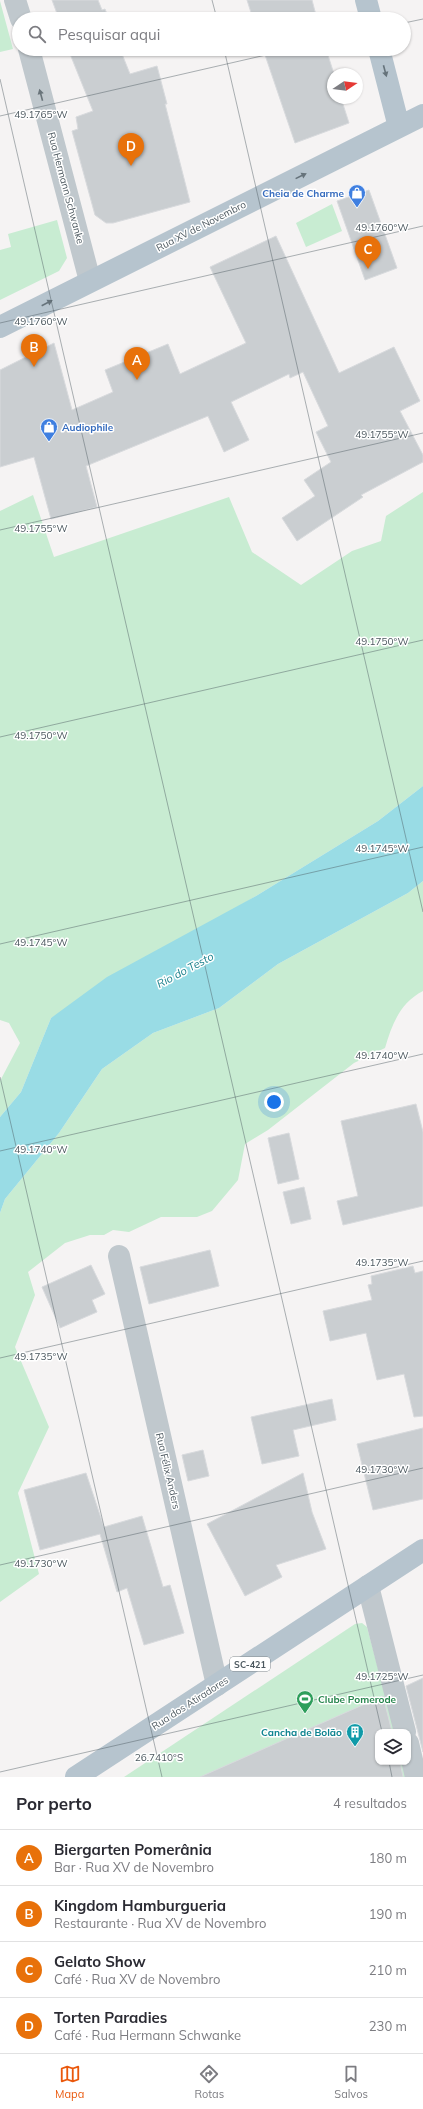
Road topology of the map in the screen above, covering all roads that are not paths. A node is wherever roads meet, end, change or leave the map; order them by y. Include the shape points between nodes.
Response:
1 (15, 0) edge
2 (366, 0) edge
3 (18, 12) edge
4 (369, 12) edge
5 (31, 56) edge
6 (381, 56) edge
7 (423, 116) edge
8 (399, 127) junction
9 (90, 281) junction
10 (0, 327) edge
11 (119, 1256) dead end
12 (423, 1550) edge
13 (368, 1586) junction
14 (216, 1686) junction
15 (404, 1729) edge
16 (411, 1756) edge
17 (76, 1777) edge
18 (416, 1777) edge

1 - 3 street
2 - 4 main road
9 -> 5 street, Rua Hermann Schwanke
6 -> 8 main road
7 - 8 main road, Rua XV de Novembro
9 -> 8 main road, Rua XV de Novembro
10 -> 9 main road, Rua XV de Novembro
11 - 14 street, Rua Félix Anders
12 - 13 main road, Rua dos Atiradores / SC-421
13 - 14 main road, Rua dos Atiradores / SC-421
13 - 15 street
14 - 17 main road, Rua dos Atiradores / SC-421
16 - 18 street

